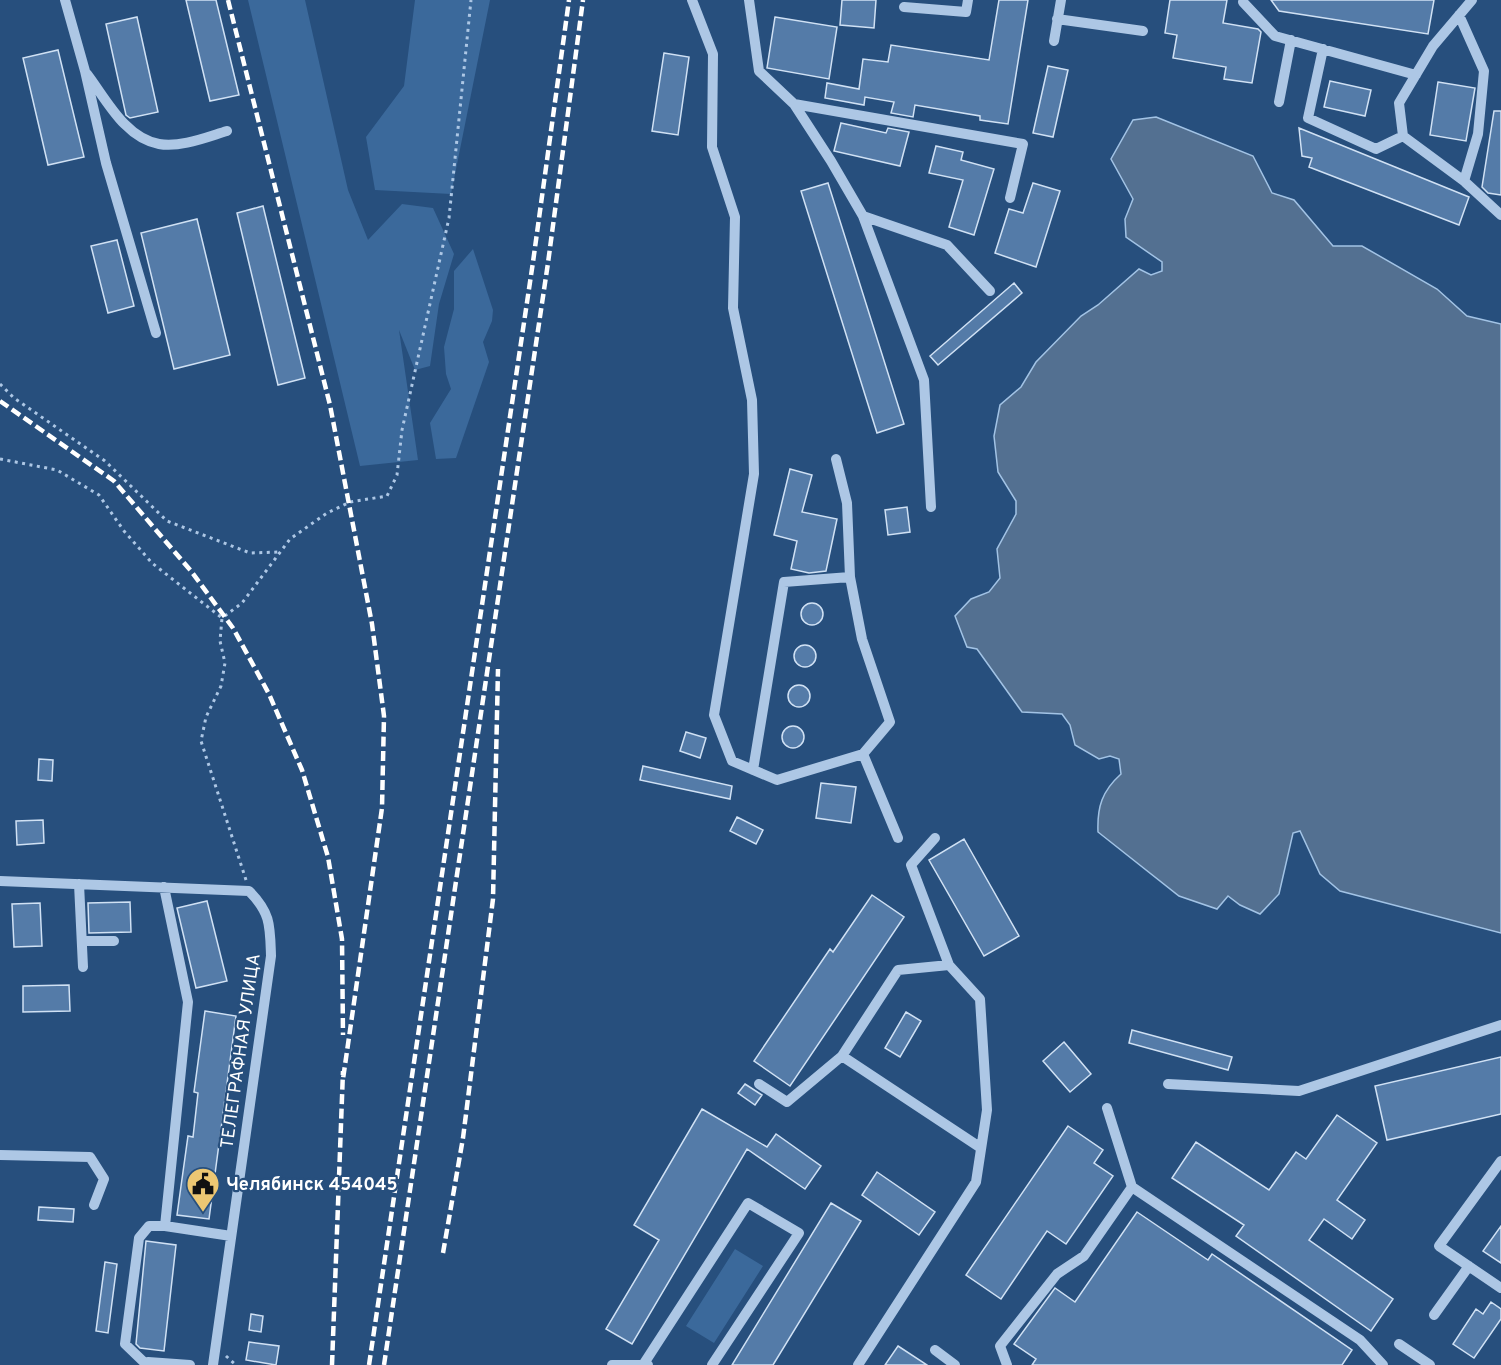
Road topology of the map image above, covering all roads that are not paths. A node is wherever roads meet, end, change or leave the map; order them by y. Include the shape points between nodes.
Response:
1 (65, 0) edge
2 (692, 0) edge
3 (749, 0) edge
4 (968, 0) edge
5 (1060, 0) edge
6 (1472, 0) edge
7 (1244, 2) dead end
8 (904, 7) dead end
9 (1459, 15) junction
10 (1057, 20) junction
11 (1143, 31) dead end
12 (1291, 40) junction
13 (1054, 41) dead end
14 (1323, 49) junction
15 (85, 71) junction
16 (1416, 75) junction
17 (1279, 102) dead end
18 (794, 104) junction
19 (227, 131) dead end
20 (1403, 136) junction
21 (1464, 181) junction
22 (1010, 198) dead end
23 (1501, 215) edge
24 (863, 216) junction
25 (990, 291) dead end
26 (156, 333) dead end
27 (836, 459) dead end
28 (932, 507) dead end
29 (850, 578) junction
30 (863, 754) junction
31 (753, 770) junction
32 (898, 838) dead end
33 (935, 838) dead end
34 (0, 881) edge
35 (79, 884) junction
36 (164, 887) junction
37 (82, 941) junction
38 (114, 941) dead end
39 (949, 965) junction
40 (83, 968) dead end
41 (1501, 1025) edge
42 (842, 1056) junction
43 (759, 1084) dead end
44 (1168, 1084) dead end
45 (1107, 1108) dead end
46 (981, 1148) junction
47 (0, 1155) edge
48 (1501, 1161) edge
49 (1132, 1188) junction
50 (94, 1205) dead end
51 (165, 1226) junction
52 (231, 1236) junction
53 (1468, 1266) junction
54 (1501, 1288) edge
55 (1434, 1315) dead end
56 (1399, 1344) dead end
57 (935, 1350) dead end
58 (148, 1364) edge
59 (190, 1365) edge
60 (213, 1365) edge
61 (612, 1365) edge
62 (643, 1365) edge
63 (648, 1365) edge
64 (712, 1365) edge
65 (858, 1365) edge
66 (955, 1365) edge
67 (1006, 1365) edge
68 (1383, 1365) edge
69 (1430, 1365) edge

1 - 15 street
2 - 31 street via 713,54 712,147 735,217 733,308 752,400 754,474 714,715 732,762
3 - 18 street via 759,71
4 - 8 street via 966,12
5 - 10 street
6 - 9 street
7 - 12 street via 1275,36
9 - 16 street via 1433,46
9 - 21 street via 1484,71 1478,134
10 - 11 street
10 - 13 street
12 - 14 street
12 - 17 street
14 - 16 street
14 - 20 street via 1308,118 1376,149
15 - 19 street via 131,132 159,144 191,141
15 - 26 street via 106,163
16 - 20 street via 1399,103
18 - 22 street via 1023,144
18 - 24 street
20 - 21 street
21 - 23 street
24 - 25 street via 947,245
24 - 28 street via 924,380
27 - 29 street via 847,503
29 - 30 street via 862,639 890,722
29 - 31 street via 784,582
30 - 31 street via 777,780
30 - 32 street
33 - 39 street via 911,865
34 - 35 street
35 - 36 street
35 - 37 street
36 - 51 street via 188,1002
36 - 52 street, ТЕЛЕГРАФНАЯ УЛИЦА via 249,891 269,918 271,956
37 - 38 street
37 - 40 street
39 - 42 street via 898,970
39 - 46 street via 980,999 987,1110
41 - 44 street via 1299,1091
42 - 43 street via 787,1102
42 - 46 street
45 - 49 street
46 - 65 street via 976,1182
47 - 50 street via 90,1157 104,1179
48 - 53 street via 1439,1246
49 - 67 street via 1084,1256 1057,1274 1000,1346
49 - 68 street via 1360,1340
51 - 52 street
51 - 58 street via 149,1226 140,1238 125,1344
52 - 60 street, ТЕЛЕГРАФНАЯ УЛИЦА
53 - 54 street
53 - 55 street
56 - 69 street
57 - 66 street
58 - 59 street
61 - 62 street
62 - 63 street
62 - 64 street via 748,1203 799,1233

